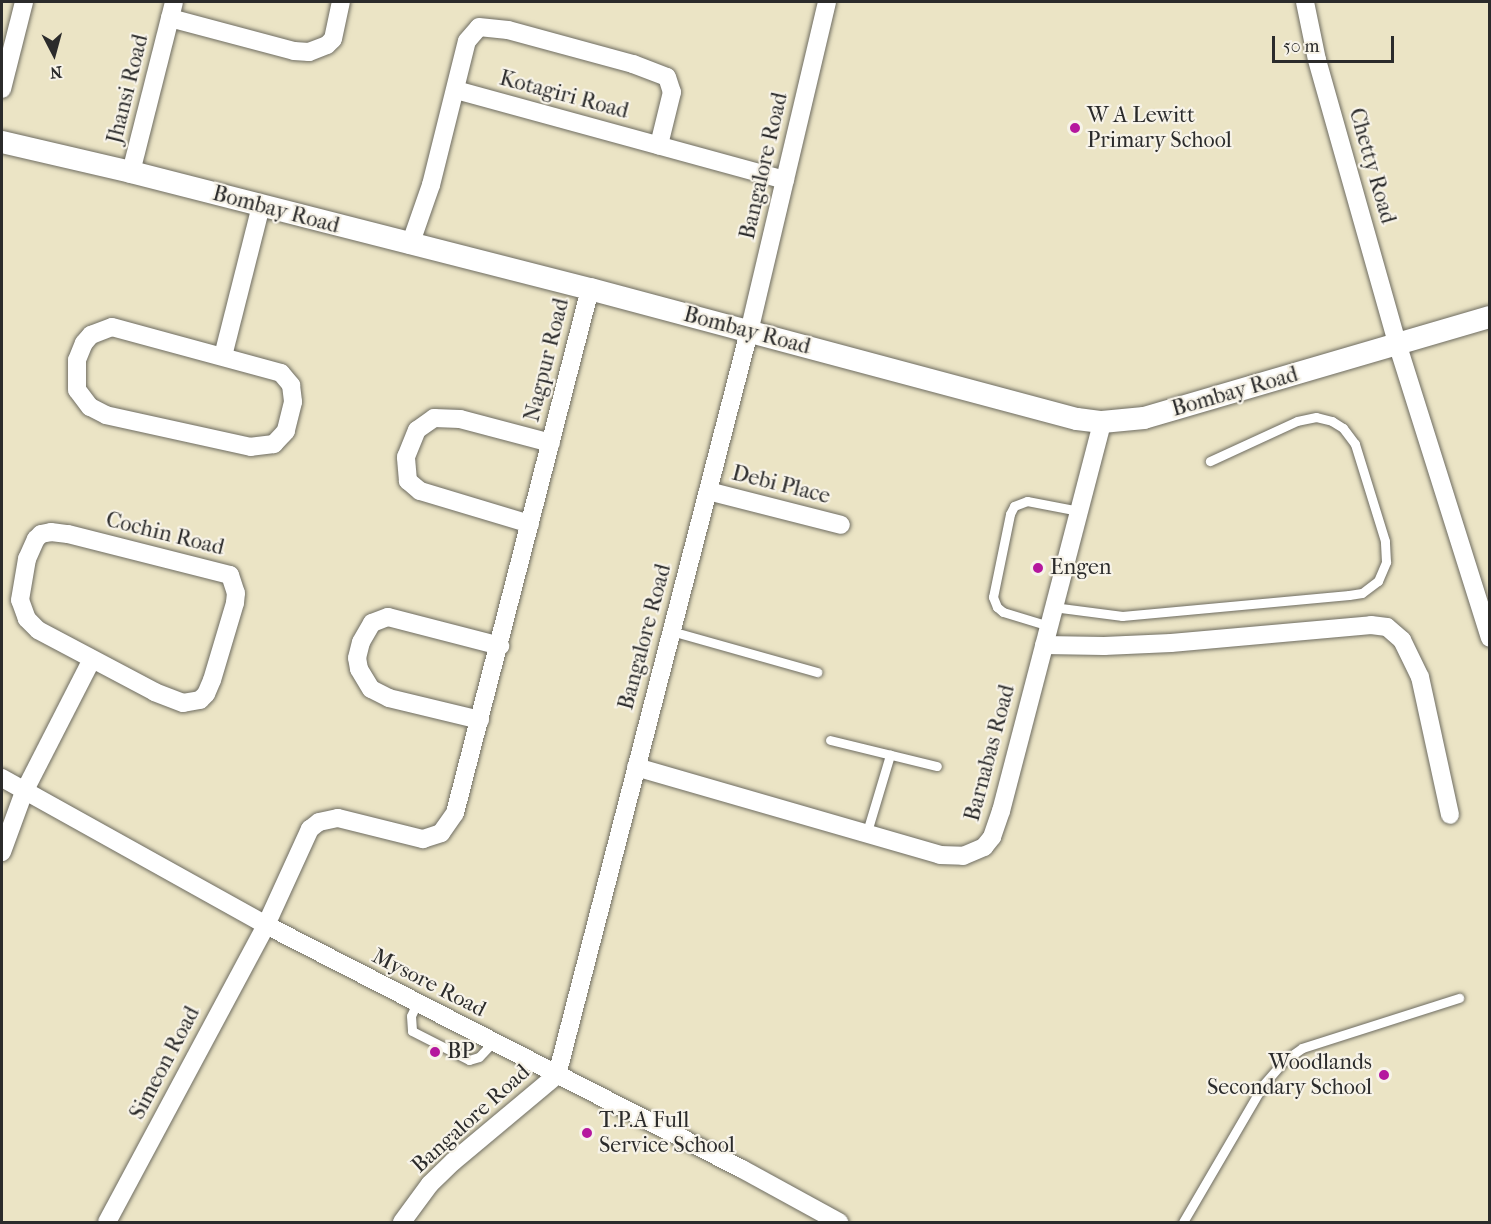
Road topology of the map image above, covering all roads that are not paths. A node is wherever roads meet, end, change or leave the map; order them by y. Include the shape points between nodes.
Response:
1 (24, 2) edge
2 (340, 2) edge
3 (827, 2) edge
4 (1305, 2) edge
5 (172, 10) edge
6 (2, 89) edge
7 (456, 90) junction
8 (2, 142) edge
9 (659, 145) junction
10 (131, 172) junction
11 (785, 180) junction
12 (261, 206) junction
13 (410, 245) junction
14 (590, 289) junction
15 (1490, 317) edge
16 (749, 332) junction
17 (1397, 343) junction
18 (223, 356) junction
19 (1102, 422) junction
20 (551, 444) junction
21 (1210, 460) dead end
22 (708, 491) junction
23 (1079, 511) junction
24 (530, 524) junction
25 (842, 525) dead end
26 (1053, 607) junction
27 (1049, 626) junction
28 (671, 631) junction
29 (1490, 638) edge
30 (1044, 645) junction
31 (500, 646) junction
32 (92, 659) junction
33 (817, 672) dead end
34 (480, 720) junction
35 (830, 740) dead end
36 (890, 755) junction
37 (937, 766) dead end
38 (636, 767) junction
39 (2, 778) edge
40 (24, 792) junction
41 (1450, 815) dead end
42 (866, 835) junction
43 (2, 852) edge
44 (266, 925) junction
45 (1459, 998) dead end
46 (417, 1003) junction
47 (493, 1042) junction
48 (557, 1075) junction
49 (107, 1222) edge
50 (402, 1222) edge
51 (839, 1222) edge
52 (1183, 1222) edge

1 - 6 street
2 - 5 street, Jhansi Road via 333,39 309,52 294,51
3 - 11 street, Bangalore Road
4 - 17 street, Chetty Road via 1317,60
5 - 10 street, Jhansi Road
7 - 9 street, Kotagiri Road
7 - 9 street via 472,31 487,26 508,30 633,64 667,78 672,92
7 - 13 street via 431,185
8 - 10 street, Bombay Road
9 - 11 street, Kotagiri Road
10 - 12 street, Bombay Road
11 - 16 street, Bangalore Road
12 - 13 street, Bombay Road
12 - 18 street
13 - 14 street, Bombay Road
14 - 16 street, Bombay Road
14 - 20 street, Nagpur Road
15 - 17 street, Bombay Road
16 - 19 street, Bombay Road via 1077,419
16 - 22 street, Bangalore Road
17 - 19 street, Bombay Road via 1144,418
17 - 29 street, Chetty Road
18 - 18 street via 268,368 288,379 293,402 286,431 274,444 251,447 106,415 90,407 77,390 75,372 84,343 100,330 122,328
19 - 23 street, Barnabas Road
20 - 24 street, Nagpur Road
20 - 24 street, Nagpur Road via 460,419 434,418 417,430 406,457 408,481 420,491
21 - 26 lane via 1297,421 1316,417 1343,428 1355,444 1385,541 1386,562 1378,581 1362,593 1349,595 1122,616
22 - 25 street, Debi Place
22 - 28 street, Bangalore Road
23 - 26 street, Barnabas Road
23 - 27 lane via 1027,501 1014,506 1010,514 993,597 1003,612
24 - 31 street, Nagpur Road
26 - 27 street, Barnabas Road
27 - 30 street, Barnabas Road
28 - 33 lane
28 - 38 street, Bangalore Road
30 - 41 street via 1171,643 1371,625 1387,627 1402,640 1420,677
30 - 42 street, Barnabas Road via 1000,811 992,837 984,847 963,856 940,855
31 - 34 street, Nagpur Road
31 - 34 street via 388,618 372,623 361,642 359,669 371,689 389,698
32 - 32 street, Cochin Road via 38,630 22,610 20,587 27,559 41,534 68,534 231,575 235,603 212,680 200,700 183,703
32 - 40 street
34 - 44 street, Nagpur Road via 455,813 441,833 423,839 352,819 319,822 304,839
35 - 36 lane
36 - 37 lane
36 - 42 lane
38 - 42 street, Barnabas Road
38 - 48 street, Bangalore Road
39 - 40 street, Mysore Road
40 - 43 street
40 - 44 street, Mysore Road
44 - 46 street, Mysore Road
44 - 49 street, Simeon Road
45 - 52 lane via 1302,1048 1285,1060 1263,1085
46 - 47 street, Mysore Road
46 - 47 lane via 411,1016 412,1031 470,1060 479,1057
47 - 48 street, Mysore Road
48 - 50 street, Bangalore Road via 454,1161 430,1184
48 - 51 street, Mysore Road

